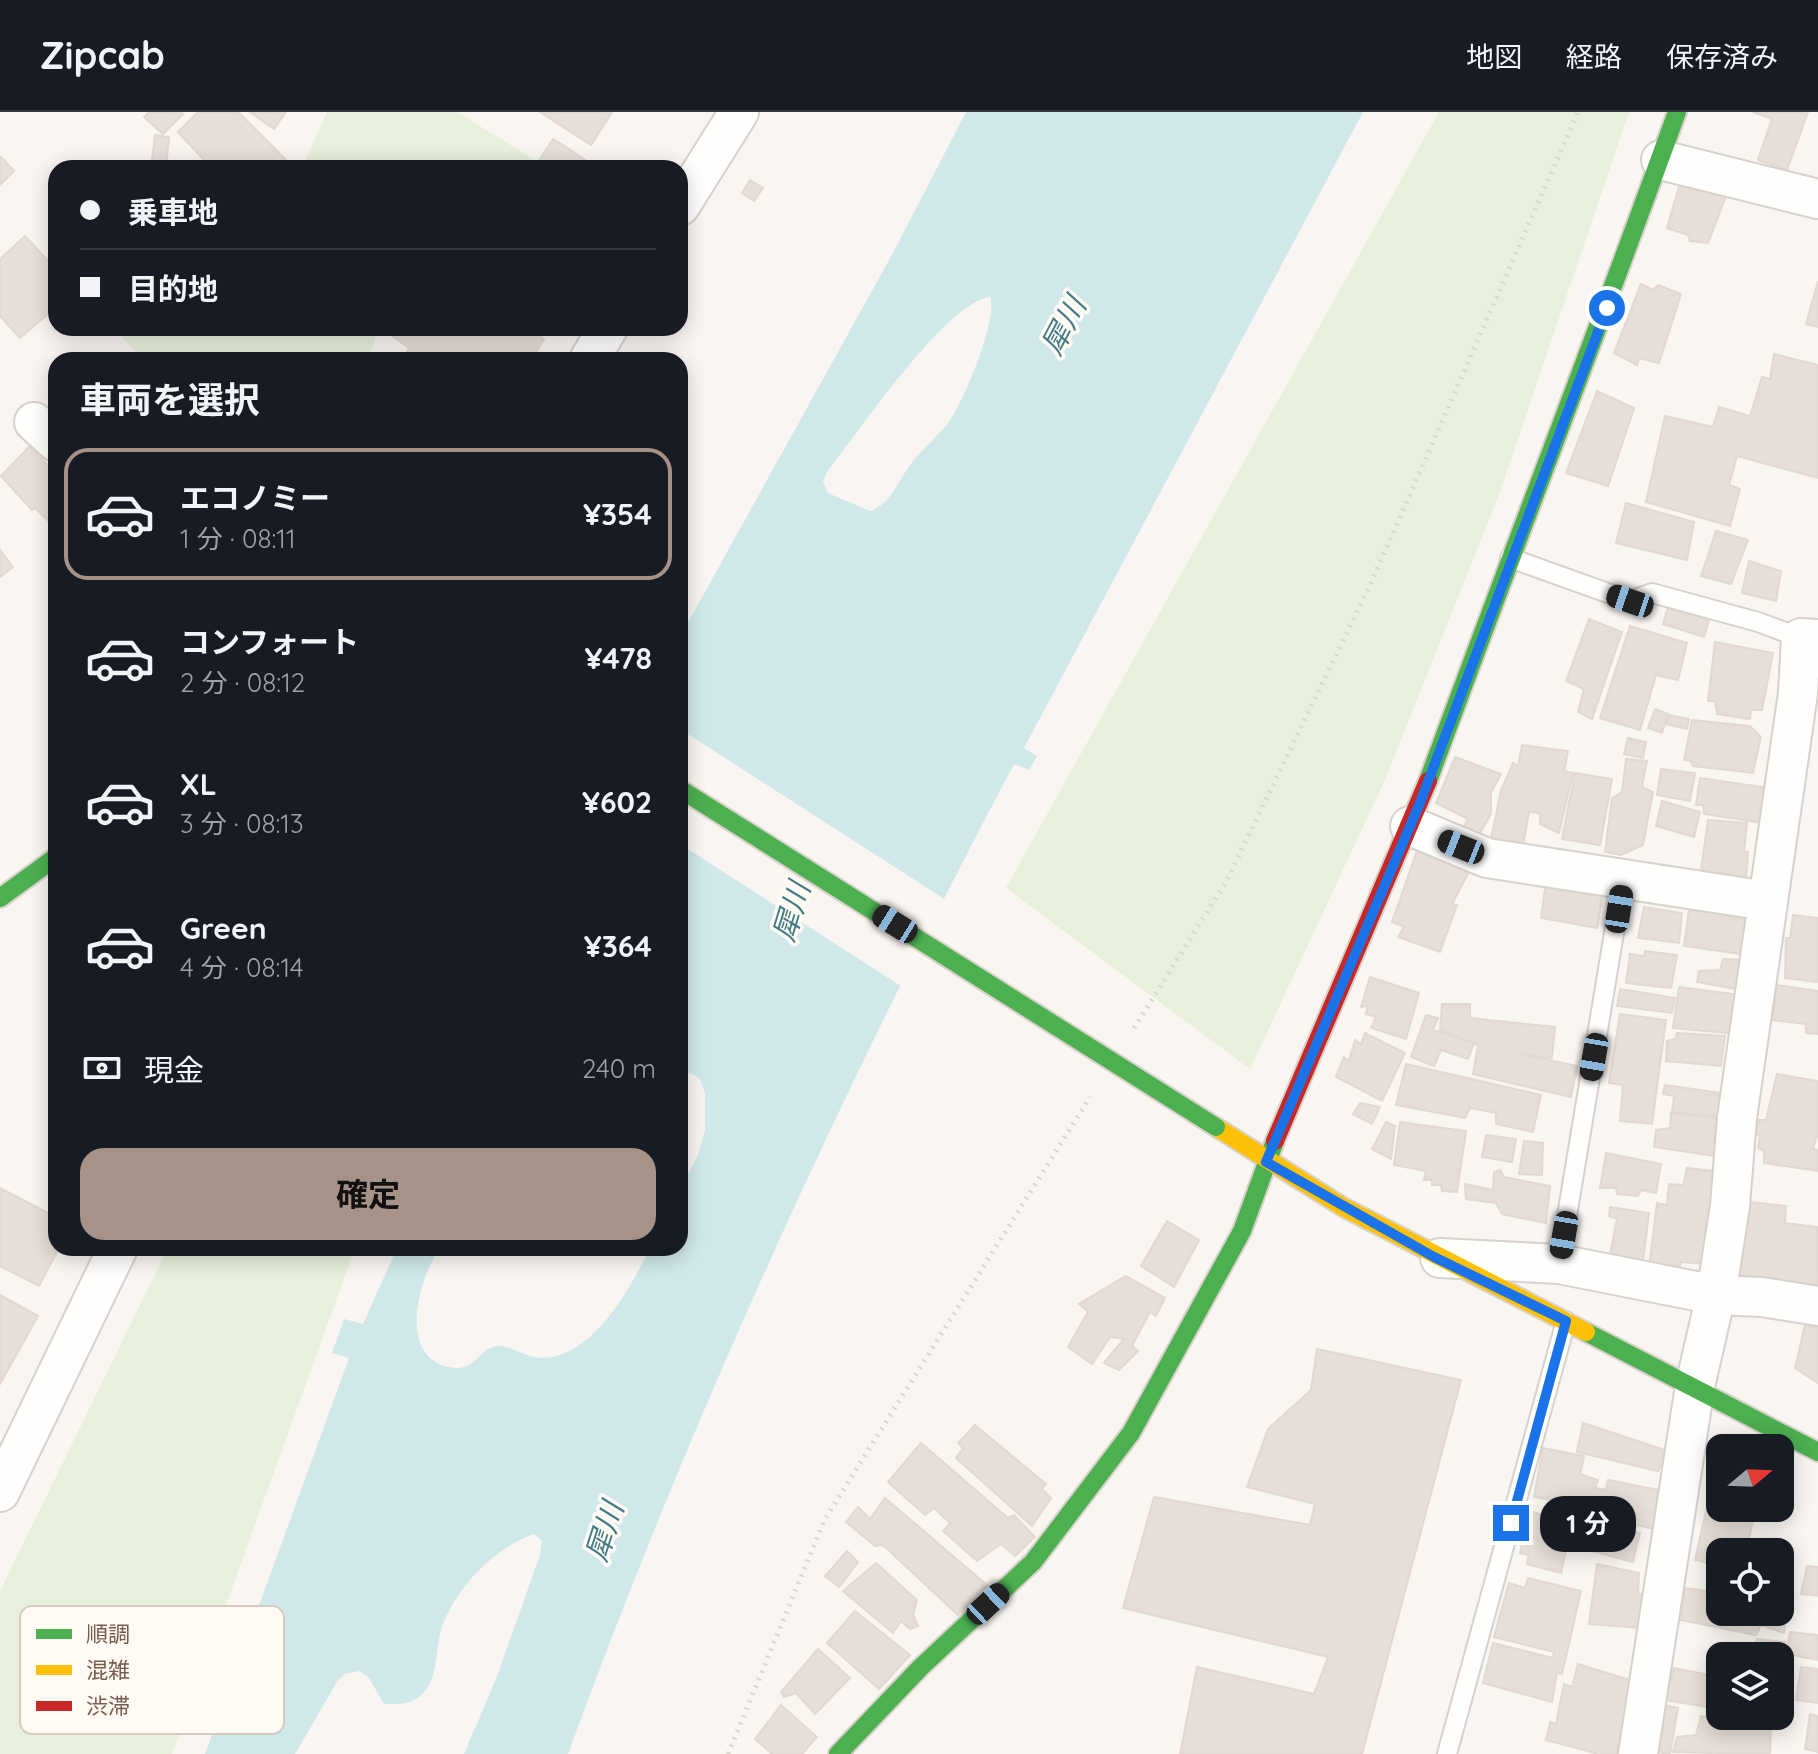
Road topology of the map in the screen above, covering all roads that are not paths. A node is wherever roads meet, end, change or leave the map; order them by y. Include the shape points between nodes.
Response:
1 (739, 112) edge
2 (1677, 112) edge
3 (1661, 160) junction
4 (688, 193) edge
5 (1818, 199) edge
6 (1510, 558) junction
7 (1809, 638) edge
8 (688, 794) edge
9 (1410, 826) junction
10 (48, 863) edge
11 (1623, 879) junction
12 (0, 898) edge
13 (1767, 901) junction
14 (1266, 1162) junction
15 (114, 1256) edge
16 (1434, 1257) junction
17 (1559, 1264) junction
18 (1716, 1295) junction
19 (1818, 1306) edge
20 (1566, 1321) junction
21 (1695, 1386) junction
22 (1818, 1452) edge
23 (0, 1492) edge
24 (838, 1754) edge
25 (1447, 1754) edge
26 (1638, 1754) edge

1 - 4 street
2 - 3 street
3 - 5 street
3 - 6 street
6 - 7 lane via 1630,601 1652,593
6 - 9 street
7 - 13 street
8 - 14 street, bridge
9 - 11 street via 1487,858
9 - 14 street
10 - 12 street
11 - 13 street
11 - 17 lane
13 - 18 street
14 - 16 street
14 - 24 street via 1242,1231 1131,1433 1033,1562
15 - 23 street
16 - 17 street
16 - 20 street
17 - 18 street
18 - 19 street
18 - 21 street
20 - 21 street
20 - 25 lane
21 - 22 street
21 - 26 street

